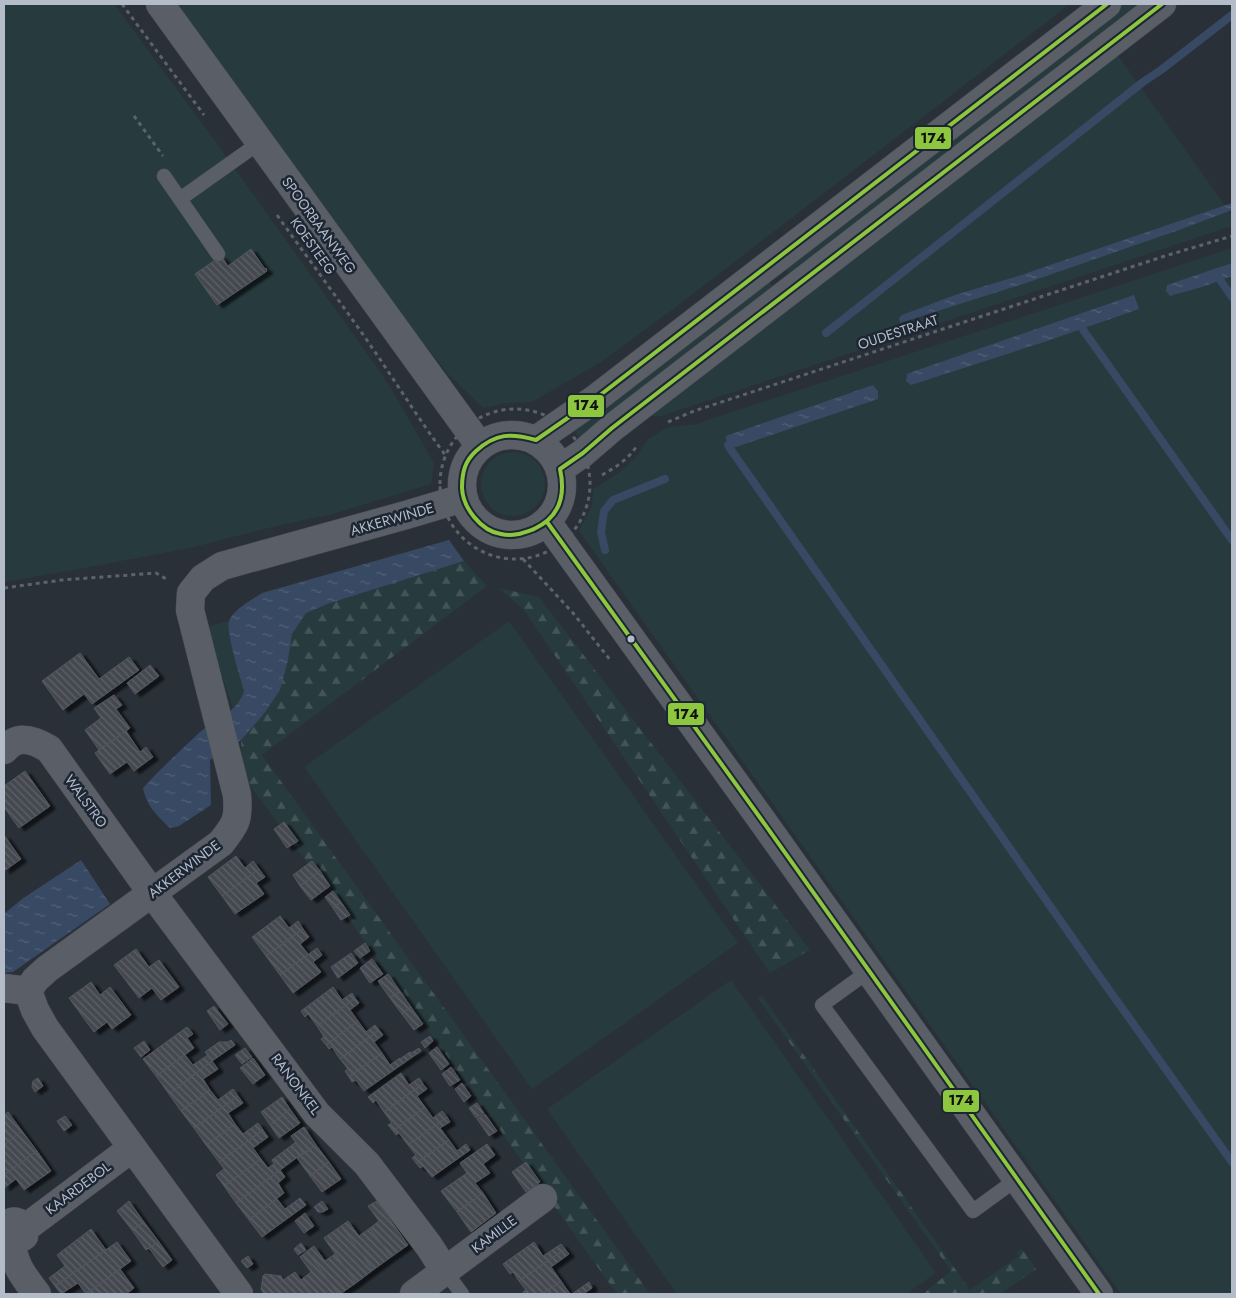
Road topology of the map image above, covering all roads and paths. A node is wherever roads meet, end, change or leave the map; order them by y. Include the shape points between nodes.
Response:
1 (122, 4) edge
2 (160, 4) edge
3 (1107, 4) edge
4 (1162, 4) edge
5 (134, 116) dead end
6 (205, 116) dead end
7 (259, 142) junction
8 (164, 176) joint
9 (180, 199) junction
10 (275, 214) dead end
11 (1232, 236) edge
12 (218, 254) dead end
13 (662, 424) dead end
14 (536, 440) junction
15 (638, 444) dead end
16 (480, 446) junction
17 (446, 456) dead end
18 (560, 469) junction
19 (598, 478) dead end
20 (453, 502) junction
21 (546, 522) junction
22 (523, 559) dead end
23 (4, 588) edge
24 (190, 593) junction
25 (4, 750) edge
26 (152, 893) junction
27 (869, 971) junction
28 (16, 989) edge
29 (132, 1148) junction
30 (1017, 1179) junction
31 (543, 1198) dead end
32 (11, 1229) edge
33 (445, 1270) junction
34 (37, 1294) edge
35 (239, 1294) edge
36 (414, 1294) edge
37 (462, 1294) edge
38 (1099, 1294) edge

1 - 6 path
2 - 7 street, SPOORBAANWEG
3 - 14 street via 595,399
4 - 18 street
5 - 8 path via 173,170
7 - 9 lane
7 - 16 street, SPOORBAANWEG
8 - 9 lane
9 - 12 lane
10 - 17 path, KOESTEEG
11 - 13 path, OUDESTRAAT
14 - 16 street via 514,435 498,437
14 - 18 street via 553,456
15 - 19 path via 621,464
16 - 20 street via 465,466
18 - 21 street via 563,483 561,498 556,511
20 - 21 street via 467,508 488,530 503,535 519,536
20 - 22 path via 450,521 474,548 492,556
20 - 24 street, AKKERWINDE via 222,566
21 - 27 street
23 - 24 path via 156,573
24 - 26 street, AKKERWINDE via 190,610 237,795 238,811 234,827 221,843
25 - 26 street, WALSTRO via 16,741 28,740 49,750
26 - 28 street, AKKERWINDE via 35,980
26 - 33 street, RANONKEL via 318,1114 367,1164
27 - 30 street
27 - 30 lane via 822,1005 973,1211
28 - 29 street, AKKERWINDE via 35,1010
29 - 32 street, KAARDEBOL
29 - 35 street, AKKERWINDE
30 - 38 street
31 - 33 street, KAMILLE
32 - 34 street, KAARDEBOL via 12,1253 20,1271
33 - 36 street, KAMILLE
33 - 37 lane

